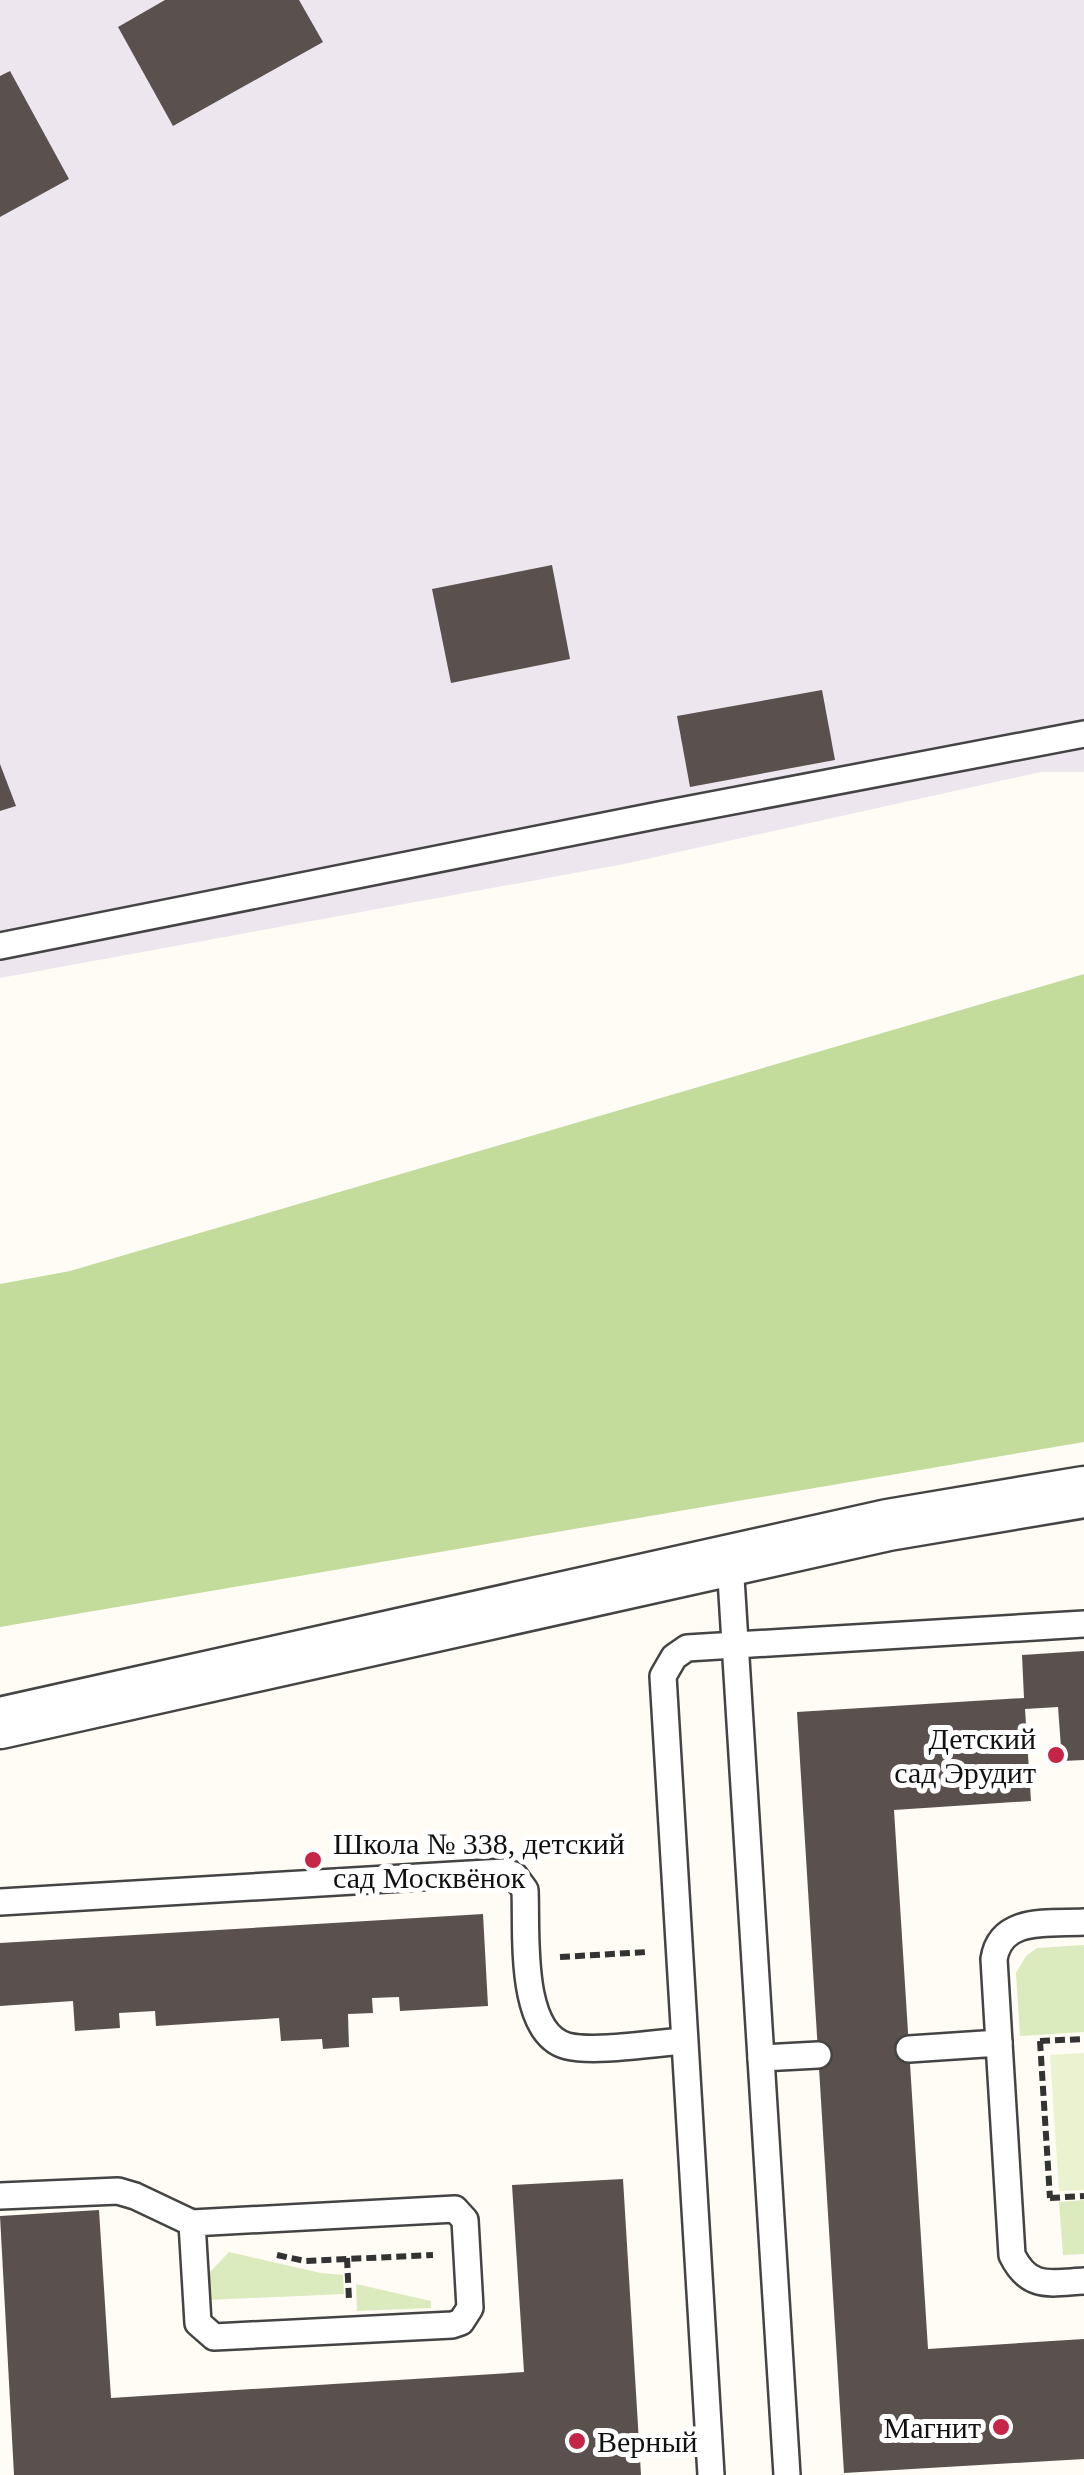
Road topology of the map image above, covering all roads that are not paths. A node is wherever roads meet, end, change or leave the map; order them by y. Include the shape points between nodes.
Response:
1 (1084, 734) edge
2 (0, 946) edge
3 (1084, 1492) edge
4 (730, 1562) junction
5 (1084, 1624) edge
6 (735, 1645) junction
7 (0, 1723) edge
8 (0, 1902) edge
9 (1084, 1922) edge
10 (684, 2042) junction
11 (999, 2044) junction
12 (909, 2049) dead end
13 (818, 2054) dead end
14 (761, 2058) junction
15 (0, 2196) edge
16 (192, 2223) junction
17 (1084, 2281) edge
18 (712, 2475) edge
19 (787, 2475) edge

1 - 2 lane
3 - 4 street via 888,1524
4 - 6 lane
4 - 7 street
5 - 6 lane
6 - 10 lane via 687,1648 663,1676
6 - 14 lane
8 - 10 lane via 504,1872 525,1890 532,2008 547,2035 566,2046
9 - 11 lane via 1018,1926 1004,1934 994,1960
10 - 18 lane
11 - 12 lane
11 - 17 lane via 1012,2255 1032,2280
13 - 14 lane
14 - 19 lane
15 - 16 lane via 118,2192
16 - 16 lane via 198,2323 214,2337 452,2324 470,2308 465,2220 455,2209

